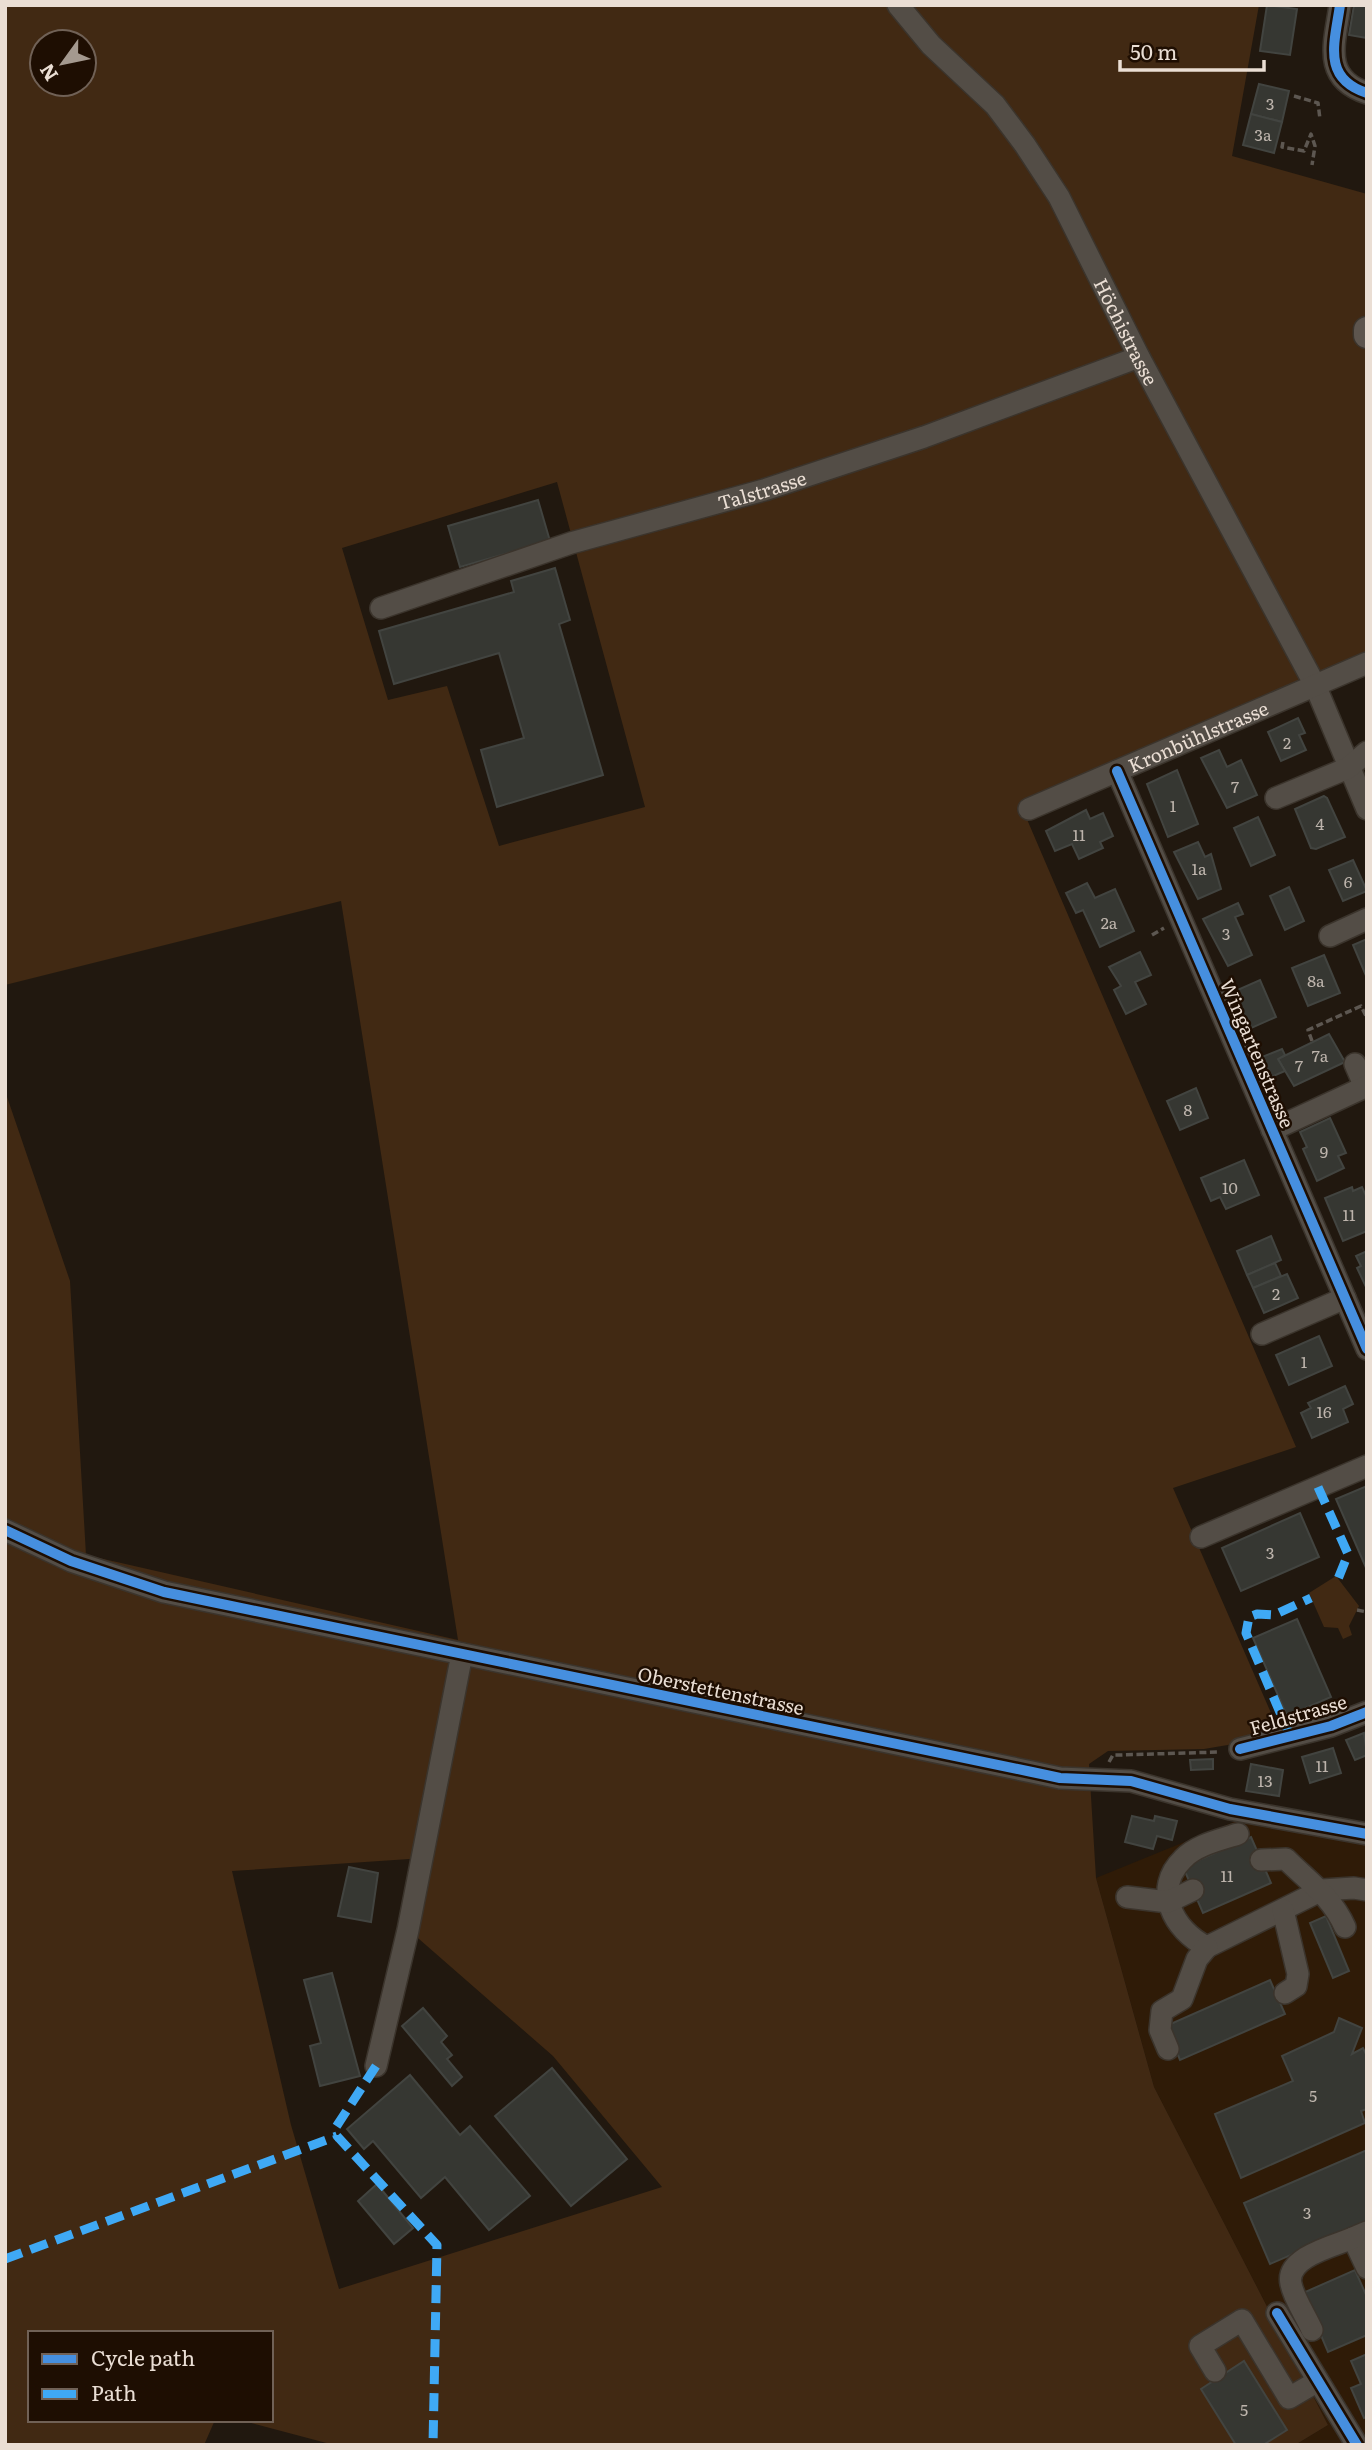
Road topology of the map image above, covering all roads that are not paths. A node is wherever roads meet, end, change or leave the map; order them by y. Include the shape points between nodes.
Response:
1 (898, 5) edge
2 (1340, 5) edge
3 (1367, 93) edge
4 (1139, 357) junction
5 (381, 608) dead end
6 (1367, 663) edge
7 (1315, 685) junction
8 (1367, 752) edge
9 (1348, 768) junction
10 (1117, 771) junction
11 (1276, 798) dead end
12 (1029, 809) dead end
13 (1367, 810) edge
14 (1367, 919) edge
15 (1330, 936) dead end
16 (1355, 1064) dead end
17 (1366, 1086) edge
18 (1272, 1130) junction
19 (1345, 1298) junction
20 (1262, 1334) dead end
21 (1367, 1349) edge
22 (1367, 1466) edge
23 (5, 1530) edge
24 (1200, 1537) dead end
25 (462, 1654) junction
26 (1367, 1712) edge
27 (1240, 1749) road end
28 (1367, 1833) edge
29 (1238, 1834) dead end
30 (1261, 1860) dead end
31 (1193, 1890) dead end
32 (1322, 1890) junction
33 (1367, 1890) edge
34 (1127, 1897) dead end
35 (1283, 1910) junction
36 (1167, 1918) junction
37 (1345, 1927) dead end
38 (1207, 1947) junction
39 (1285, 1993) dead end
40 (1168, 2049) dead end
41 (376, 2066) dead end
42 (1360, 2235) edge
43 (1367, 2268) edge
44 (1277, 2313) dead end
45 (1312, 2330) dead end
46 (1215, 2371) dead end
47 (1318, 2381) junction
48 (1357, 2445) edge

1 - 4 street, Höchistrasse via 931,45 995,106 1025,145 1059,197
2 - 3 street via 1333,60 1340,77
4 - 5 street, Talstrasse via 923,438 571,543
4 - 7 street, Höchistrasse
6 - 7 street, Kronbühlstrasse
7 - 9 street, Höchistrasse
7 - 10 street, Kronbühlstrasse
8 - 9 street
9 - 11 street
9 - 13 street, Höchistrasse
10 - 12 street, Kronbühlstrasse
10 - 18 street, Wingartenstrasse
14 - 15 street
16 - 17 street
17 - 18 street
18 - 19 street, Wingartenstrasse
19 - 20 street
19 - 21 street, Wingartenstrasse
22 - 24 street
23 - 25 street, Oberstettenstrasse via 71,1561 164,1592
25 - 28 street, Oberstettenstrasse via 1060,1778 1131,1781 1230,1809
25 - 41 street via 408,1930
26 - 27 street, Feldstrasse
29 - 36 street via 1185,1857 1170,1875
30 - 32 street via 1286,1859
31 - 36 street
32 - 33 street
32 - 35 street
32 - 37 street
34 - 36 street
35 - 38 street
35 - 39 street via 1298,1974 1296,1986
36 - 38 street
38 - 40 street via 1197,1959 1182,1998 1162,2011 1160,2031
42 - 43 street
42 - 45 street via 1298,2262 1292,2270 1290,2283
44 - 47 street
46 - 47 street via 1200,2346 1242,2320 1289,2398
47 - 48 street

